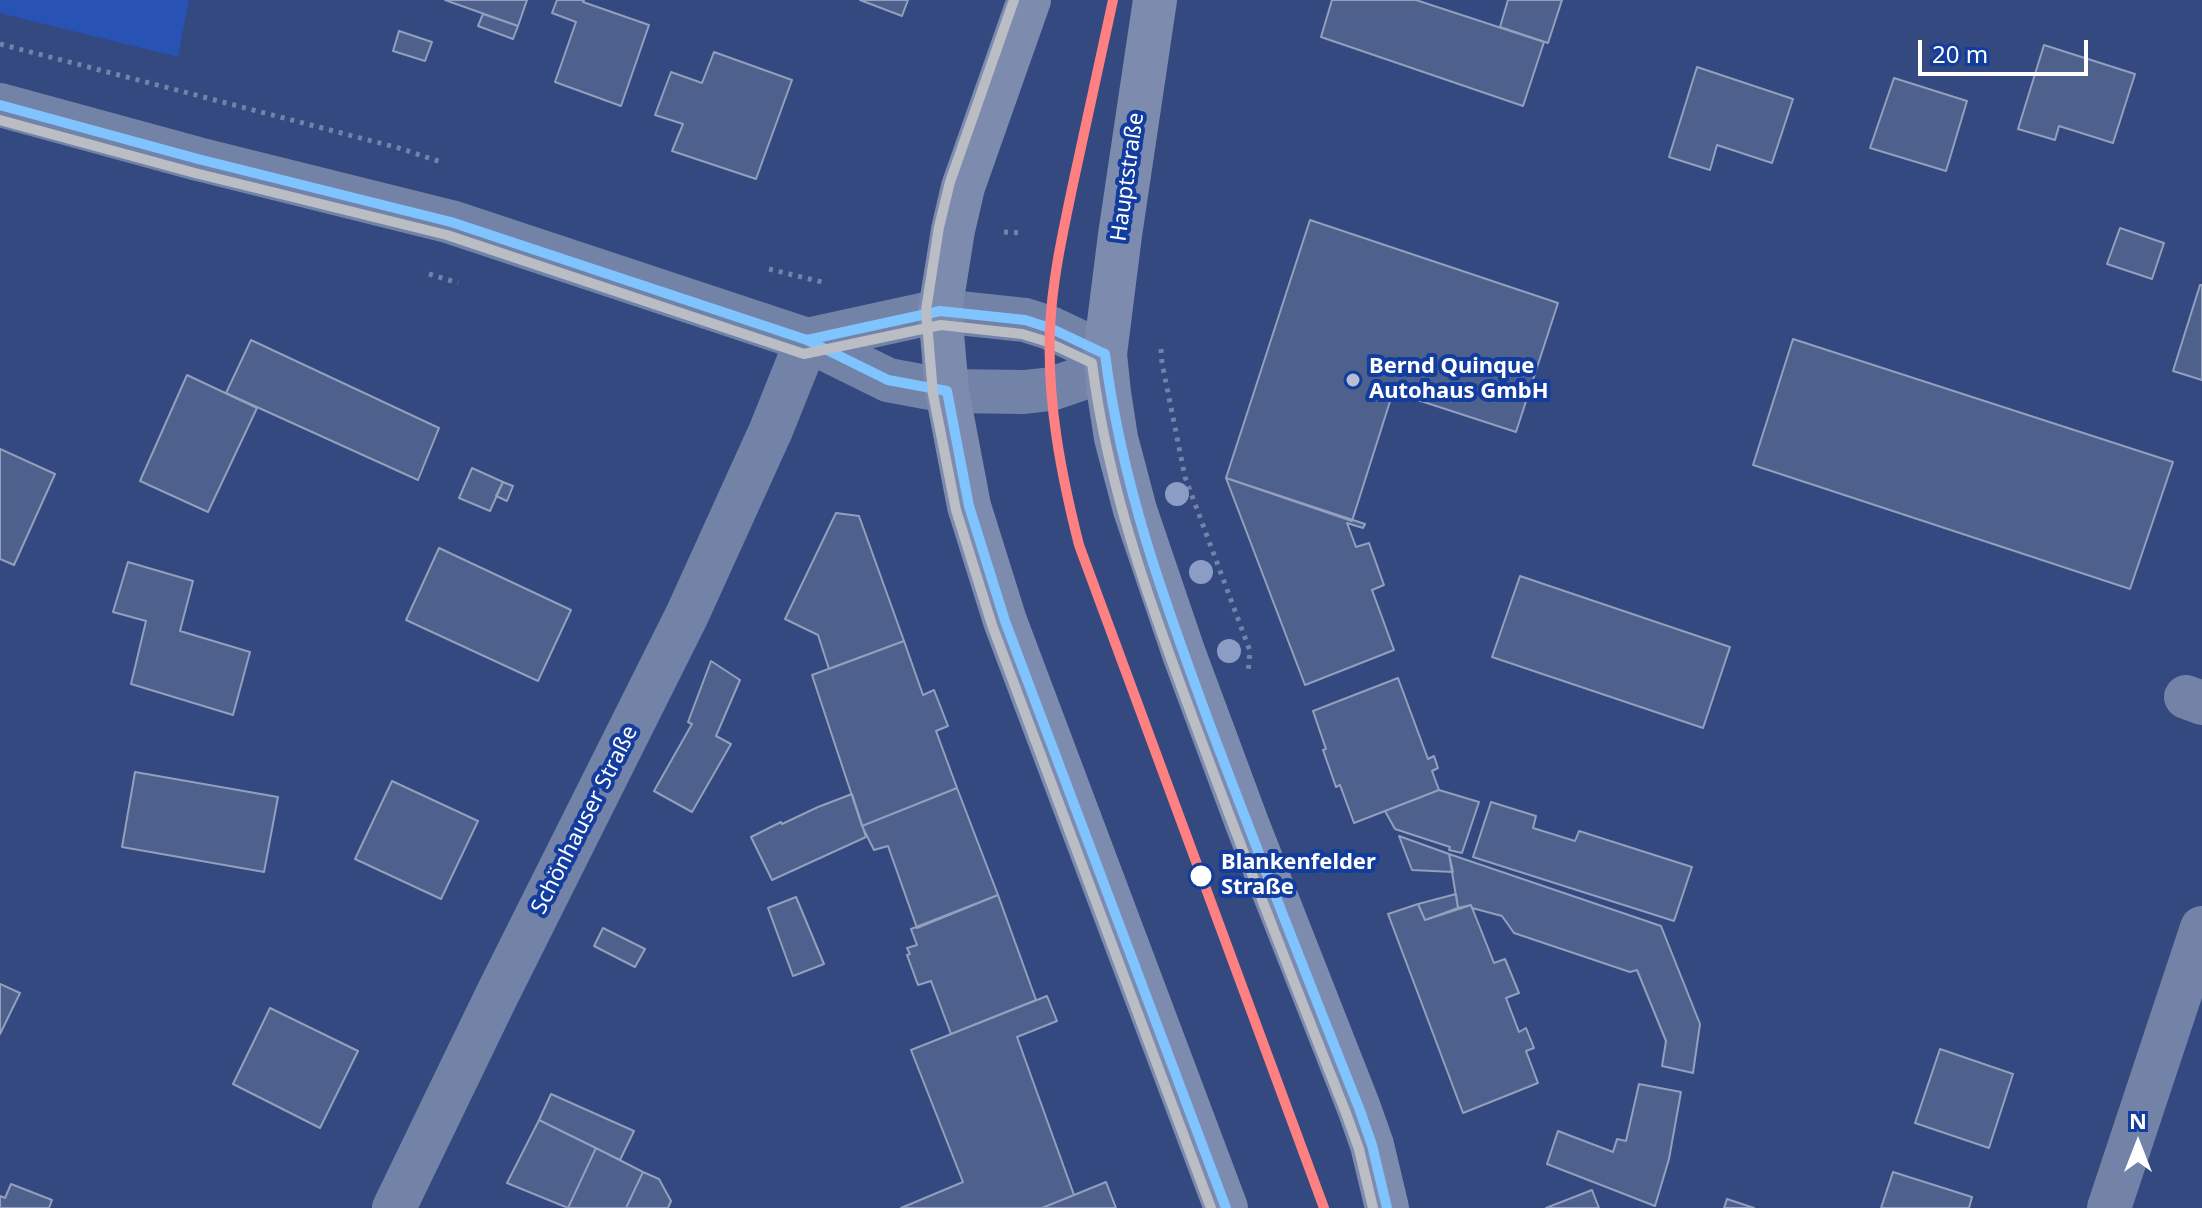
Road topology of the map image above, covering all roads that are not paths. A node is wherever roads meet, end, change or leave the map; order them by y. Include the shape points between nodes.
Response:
1 (1029, 0) edge
2 (1155, 0) edge
3 (0, 105) edge
4 (940, 311) junction
5 (807, 340) junction
6 (1105, 354) junction
7 (947, 391) junction
8 (2202, 928) edge
9 (394, 1208) edge
10 (1226, 1208) edge
11 (1387, 1208) edge
12 (2109, 1208) edge

1 - 4 main road via 963,187
2 - 6 main road, Hauptstraße
3 - 5 street via 451,222
4 - 5 street
4 - 6 street via 1025,320
4 - 7 main road
5 - 7 street via 888,380
5 - 9 street, Schönhauser Straße via 683,622
6 - 7 street via 1089,376 1051,389
6 - 11 main road, Hauptstraße via 1116,438 1135,510 1242,811 1359,1108
7 - 10 main road via 969,506 1005,621
8 - 12 street

